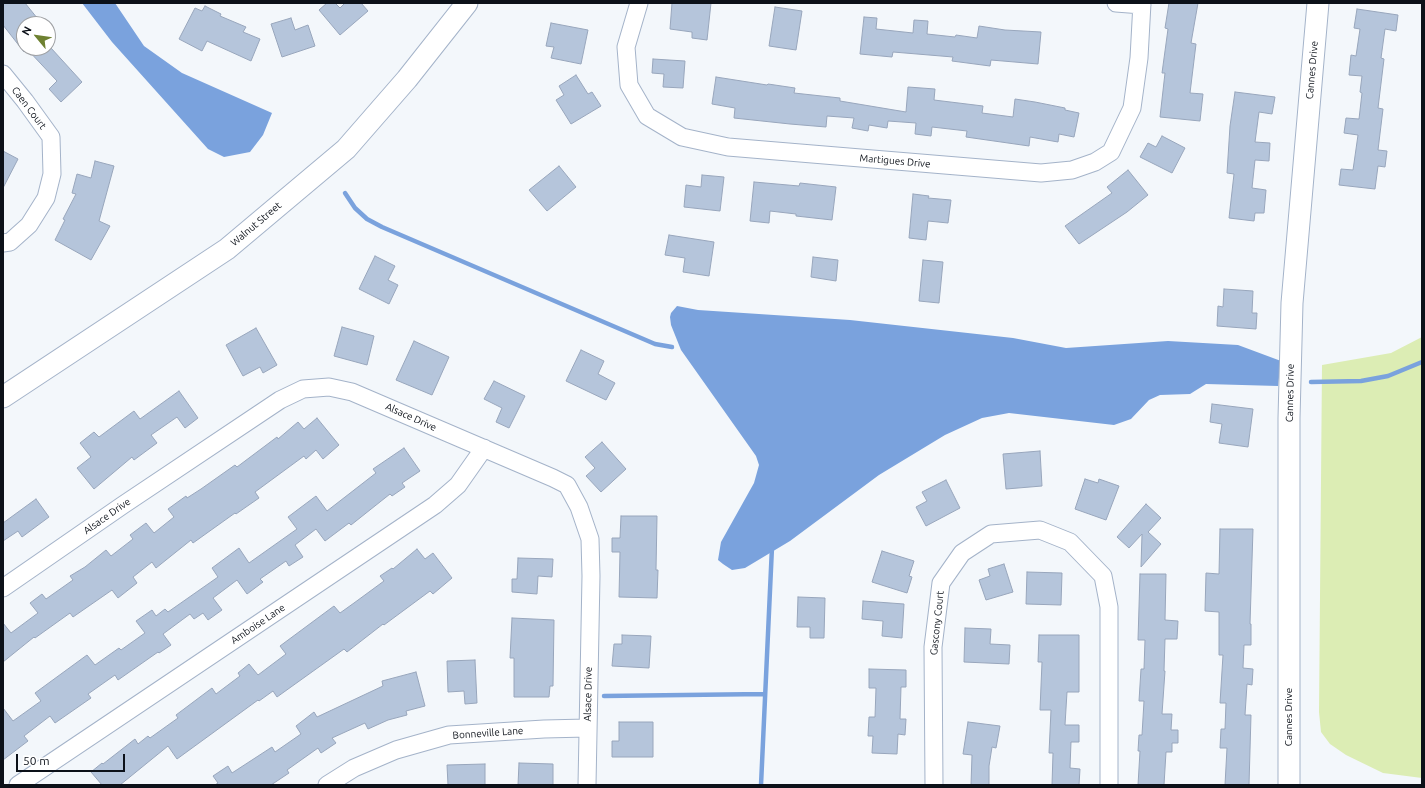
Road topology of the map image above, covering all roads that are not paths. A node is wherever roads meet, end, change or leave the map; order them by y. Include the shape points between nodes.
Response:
1 (468, 3) edge
2 (639, 3) edge
3 (1116, 3) edge
4 (1318, 3) edge
5 (1142, 4) edge
6 (3, 74) edge
7 (3, 243) edge
8 (3, 397) edge
9 (484, 448) junction
10 (3, 588) edge
11 (588, 728) junction
12 (18, 785) edge
13 (327, 785) edge
14 (587, 785) edge
15 (934, 785) edge
16 (1109, 785) edge
17 (1289, 785) edge

1 - 8 street, Walnut Street via 346,149 227,249
2 - 5 street, Martigues Drive via 626,47 629,85 648,116 682,137 728,147 1041,173 1072,170 1095,162 1111,152 1132,108 1139,58
3 - 5 street
4 - 17 street, Cannes Drive via 1292,303 1289,418
6 - 7 street, Caen Court via 51,136 52,174 46,198 29,225 10,242
9 - 10 street, Alsace Drive via 352,392 329,386 303,389 280,400
9 - 11 street, Alsace Drive via 567,485 579,507 590,539
9 - 12 street, Amboise Lane via 458,486 435,505
11 - 13 street, Bonneville Lane via 449,735 396,750 354,768
11 - 14 street, Alsace Drive
15 - 16 street, Gascony Court via 933,647 941,583 962,553 991,534 1040,530 1070,542 1103,576 1109,607

